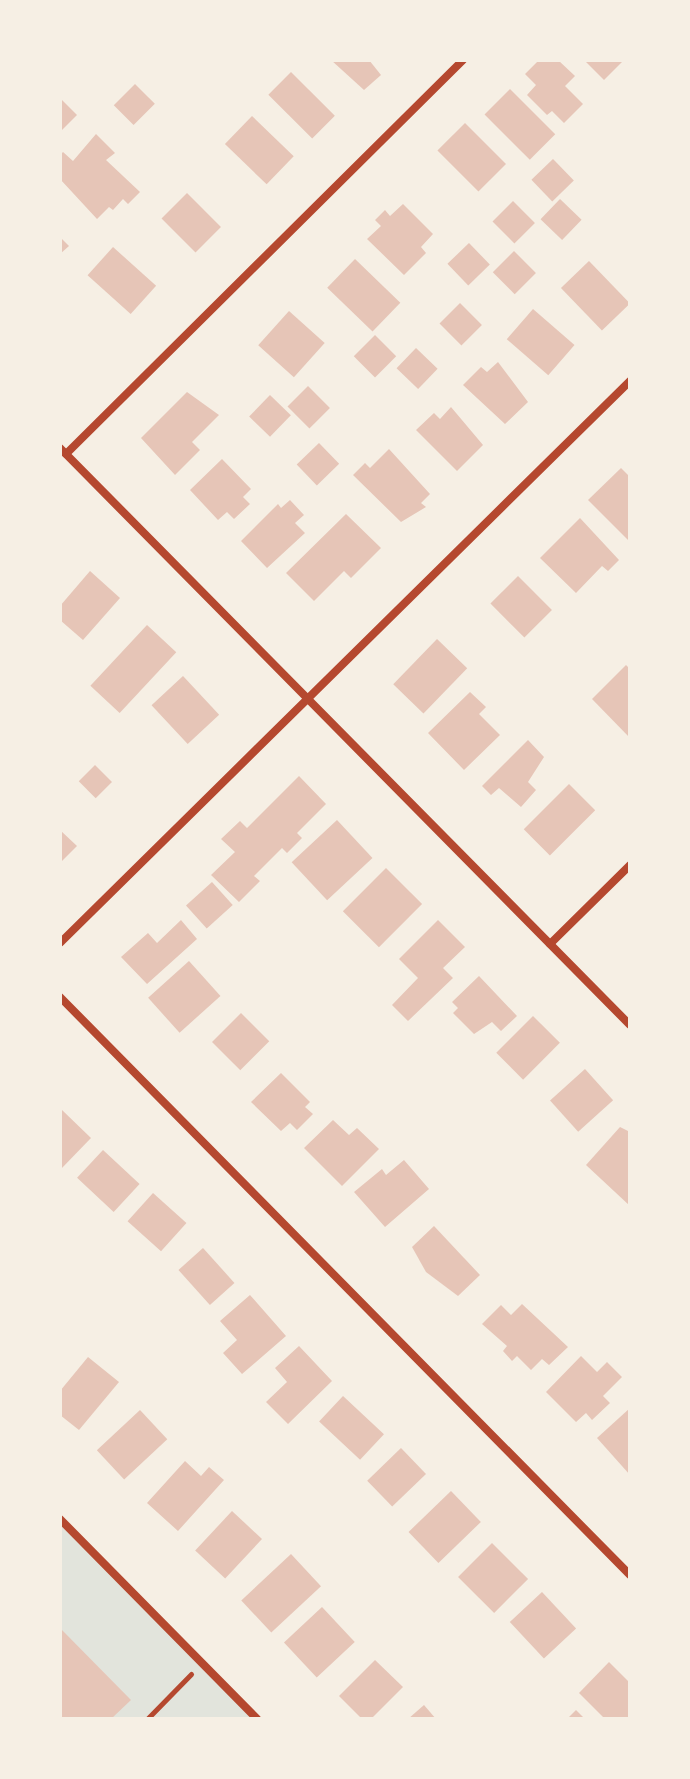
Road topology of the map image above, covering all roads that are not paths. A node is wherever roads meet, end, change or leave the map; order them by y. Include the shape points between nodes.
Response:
1 (463, 60) edge
2 (630, 381) edge
3 (63, 451) edge
4 (308, 699) junction
5 (630, 865) edge
6 (60, 943) edge
7 (550, 944) junction
8 (60, 997) edge
9 (630, 1025) edge
10 (60, 1519) edge
11 (630, 1575) edge
12 (257, 1719) edge

1 - 3 street
2 - 4 street
3 - 4 street
4 - 6 street
4 - 7 street
5 - 7 street
7 - 9 street
8 - 11 street
10 - 12 street

